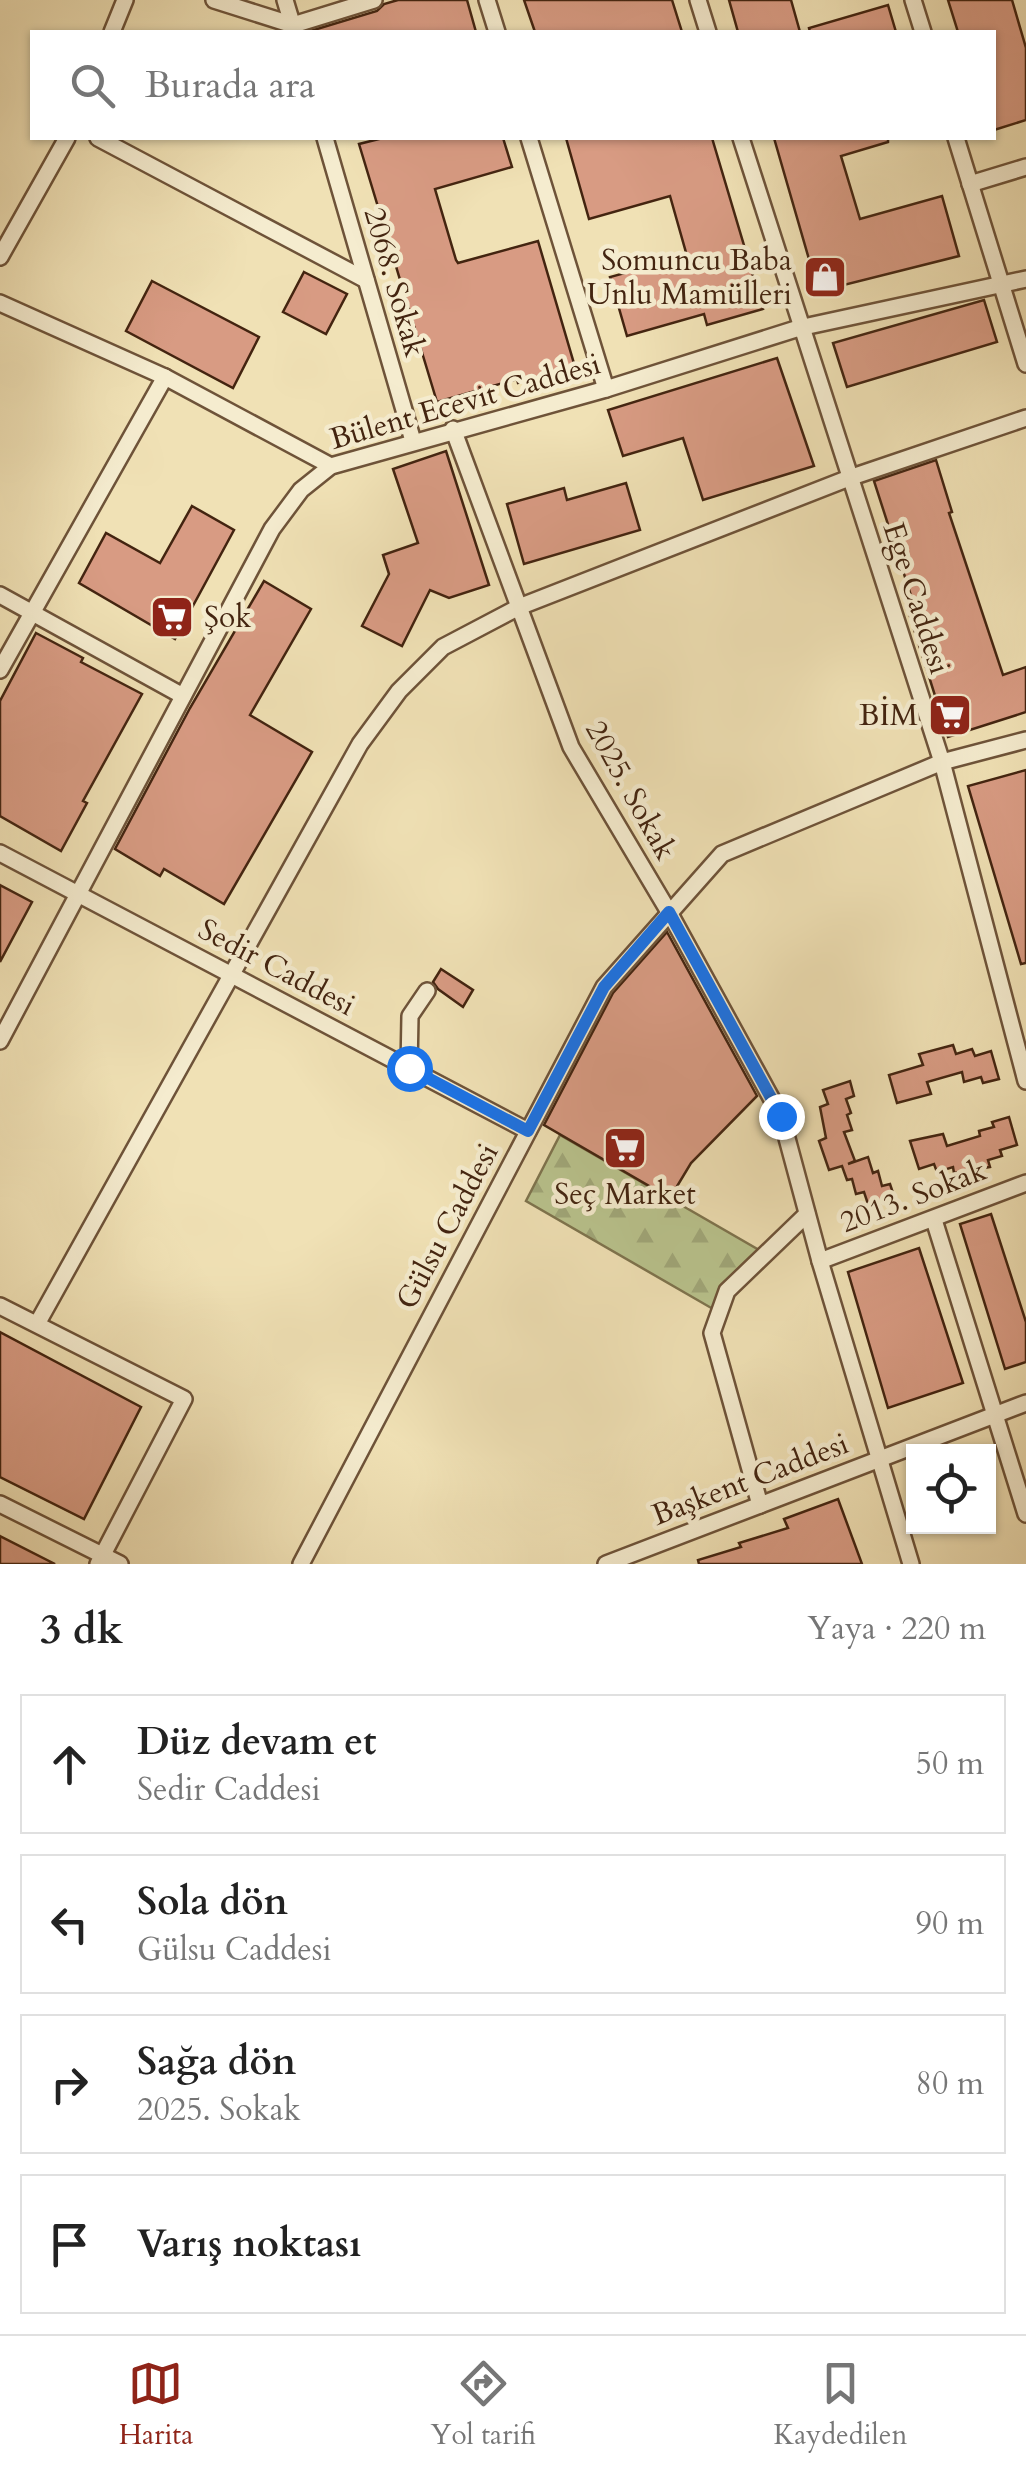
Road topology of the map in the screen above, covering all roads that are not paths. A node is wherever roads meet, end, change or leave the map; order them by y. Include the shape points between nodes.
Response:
1 (125, 0) edge
2 (214, 0) edge
3 (285, 0) edge
4 (374, 0) edge
5 (487, 0) edge
6 (698, 0) edge
7 (913, 0) edge
8 (294, 29) edge
9 (113, 30) edge
10 (496, 30) edge
11 (707, 30) edge
12 (922, 30) edge
13 (65, 140) edge
14 (102, 140) edge
15 (326, 140) edge
16 (530, 140) edge
17 (742, 140) edge
18 (957, 140) edge
19 (1026, 168) edge
20 (970, 184) junction
21 (0, 256) edge
22 (1026, 279) edge
23 (366, 280) junction
24 (1001, 284) junction
25 (0, 303) edge
26 (800, 328) junction
27 (1026, 364) edge
28 (165, 377) junction
29 (606, 388) junction
30 (1026, 418) edge
31 (453, 430) junction
32 (413, 441) junction
33 (332, 466) junction
34 (849, 478) junction
35 (0, 595) edge
36 (518, 608) junction
37 (32, 613) junction
38 (0, 670) edge
39 (183, 696) junction
40 (1026, 740) edge
41 (942, 762) junction
42 (0, 853) edge
43 (78, 894) junction
44 (669, 912) junction
45 (231, 974) junction
46 (427, 990) dead end
47 (0, 1041) edge
48 (409, 1068) junction
49 (1026, 1081) edge
50 (528, 1131) junction
51 (1026, 1183) edge
52 (807, 1214) junction
53 (934, 1220) junction
54 (820, 1261) junction
55 (0, 1306) edge
56 (37, 1324) junction
57 (1026, 1402) edge
58 (995, 1414) junction
59 (880, 1459) junction
60 (0, 1504) edge
61 (760, 1505) junction
62 (1026, 1514) edge
63 (100, 1559) edge
64 (612, 1563) edge
65 (120, 1564) edge
66 (301, 1564) edge
67 (911, 1564) edge

1 - 9 street
2 - 8 street
3 - 8 street
4 - 8 street
5 - 10 street
6 - 11 street
7 - 12 street
13 - 21 street
14 - 23 street
15 - 23 street, 2068. Sokak
16 - 29 street
17 - 26 street, Ege Caddesi
18 - 20 street
19 - 20 street
20 - 24 street
22 - 24 street, Bülent Ecevit Caddesi
23 - 32 street, 2068. Sokak
24 - 26 street, Bülent Ecevit Caddesi
24 - 27 street
25 - 28 street
26 - 29 street, Bülent Ecevit Caddesi
26 - 34 street, Ege Caddesi
28 - 33 street
28 - 37 street
29 - 31 street, Bülent Ecevit Caddesi
30 - 34 street
31 - 32 street, Bülent Ecevit Caddesi
31 - 36 street, 2025. Sokak
32 - 33 street, Bülent Ecevit Caddesi
33 - 39 street, Bülent Ecevit Caddesi via 302,490 272,529
34 - 36 street
34 - 41 street, Ege Caddesi
35 - 37 street
36 - 44 street, 2025. Sokak via 571,747
36 - 45 street via 443,648 399,691 360,744
37 - 38 street
37 - 39 street
39 - 43 street, Bülent Ecevit Caddesi
40 - 41 street, Gülsu Caddesi
41 - 44 street, Gülsu Caddesi via 722,854
41 - 49 street, Ege Caddesi
42 - 43 street, Sedir Caddesi
43 - 45 street, Sedir Caddesi
43 - 47 street, Bülent Ecevit Caddesi
44 - 50 street, Gülsu Caddesi via 604,987
44 - 52 street, 2025. Sokak via 781,1116
45 - 48 street, Sedir Caddesi
45 - 56 street
46 - 48 street via 410,1016
48 - 50 street, Sedir Caddesi
50 - 66 street, Gülsu Caddesi
51 - 53 street, 2013. Sokak
52 - 54 street, 2025. Sokak
52 - 61 street via 726,1291 712,1334
53 - 54 street, 2013. Sokak
53 - 58 street
54 - 59 street, 2025. Sokak
55 - 56 street
56 - 63 street via 184,1399
57 - 58 street, Başkent Caddesi
58 - 59 street, Başkent Caddesi
58 - 62 street
59 - 61 street, Başkent Caddesi
59 - 67 street, 2025. Sokak
60 - 63 street
61 - 64 street, Başkent Caddesi
63 - 65 street

